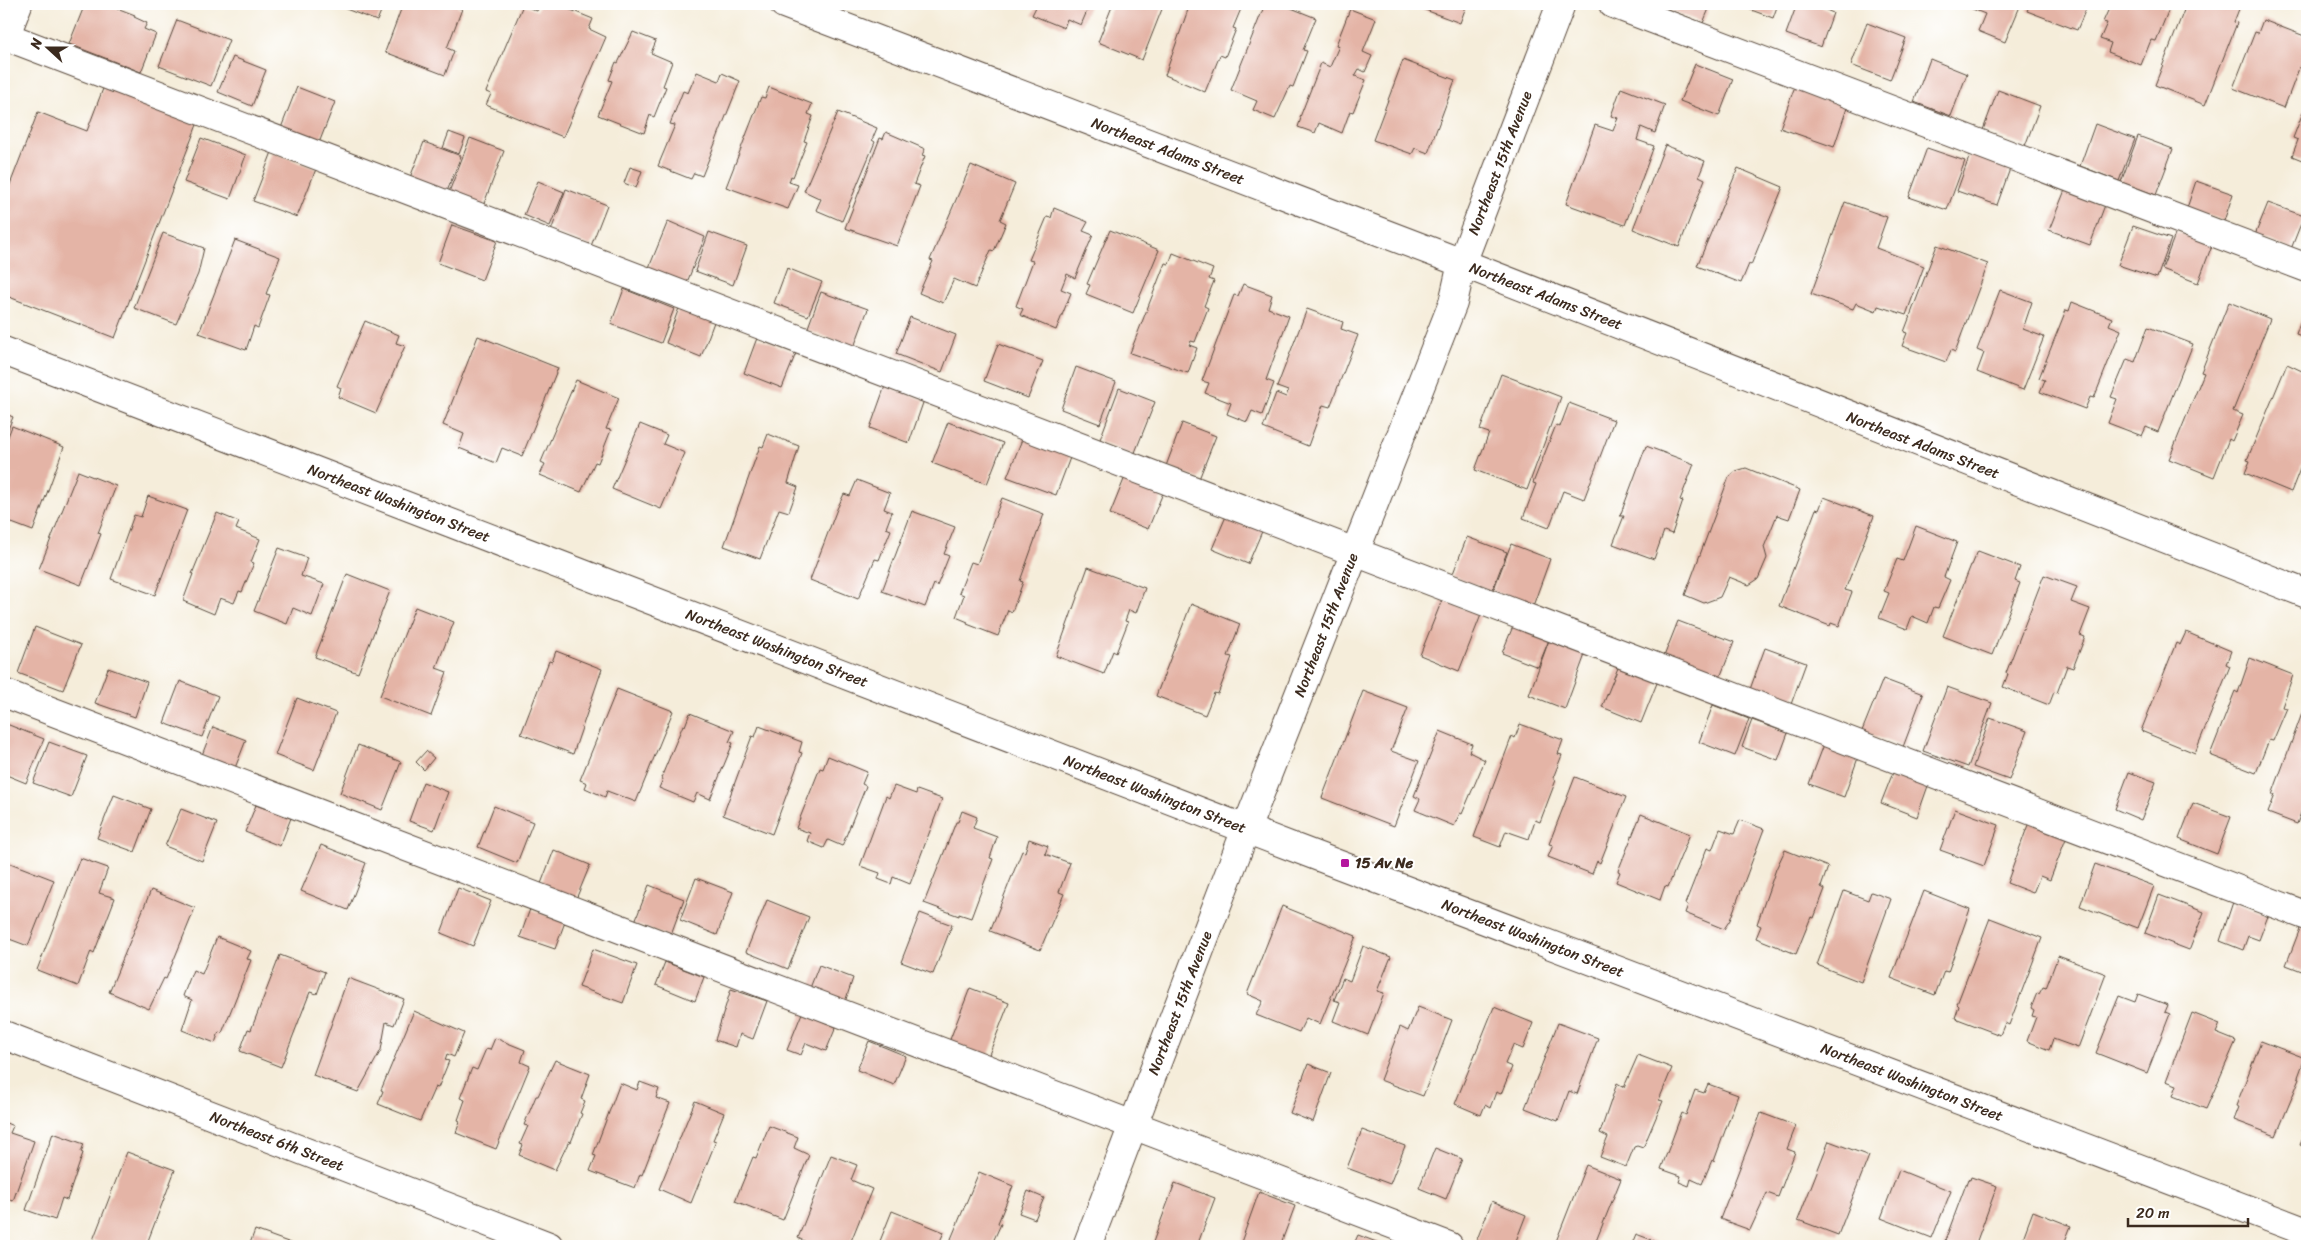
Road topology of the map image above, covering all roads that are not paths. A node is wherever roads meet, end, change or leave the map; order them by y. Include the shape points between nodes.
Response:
1 (18, 4) edge
2 (784, 4) edge
3 (1561, 4) edge
4 (1613, 4) edge
5 (5, 38) edge
6 (1462, 263) junction
7 (2307, 268) edge
8 (4, 351) edge
9 (1354, 553) junction
10 (2307, 594) edge
11 (4, 693) edge
12 (1246, 829) junction
13 (2307, 916) edge
14 (4, 1035) edge
15 (1133, 1125) junction
16 (2307, 1232) edge
17 (550, 1246) edge
18 (1087, 1246) edge
19 (1449, 1246) edge

1 - 5 street
2 - 6 street, Northeast Adams Street
3 - 6 street, Northeast 15th Avenue
4 - 7 street
5 - 9 street via 1309,533
6 - 9 street, Northeast 15th Avenue via 1453,303
6 - 10 street, Northeast Adams Street
8 - 12 street, Northeast Washington Street
9 - 12 street, Northeast 15th Avenue
9 - 13 street
11 - 15 street
12 - 15 street, Northeast 15th Avenue
12 - 16 street, Northeast Washington Street
14 - 17 street, Northeast 6th Street
15 - 18 street, Northeast 15th Avenue
15 - 19 street

